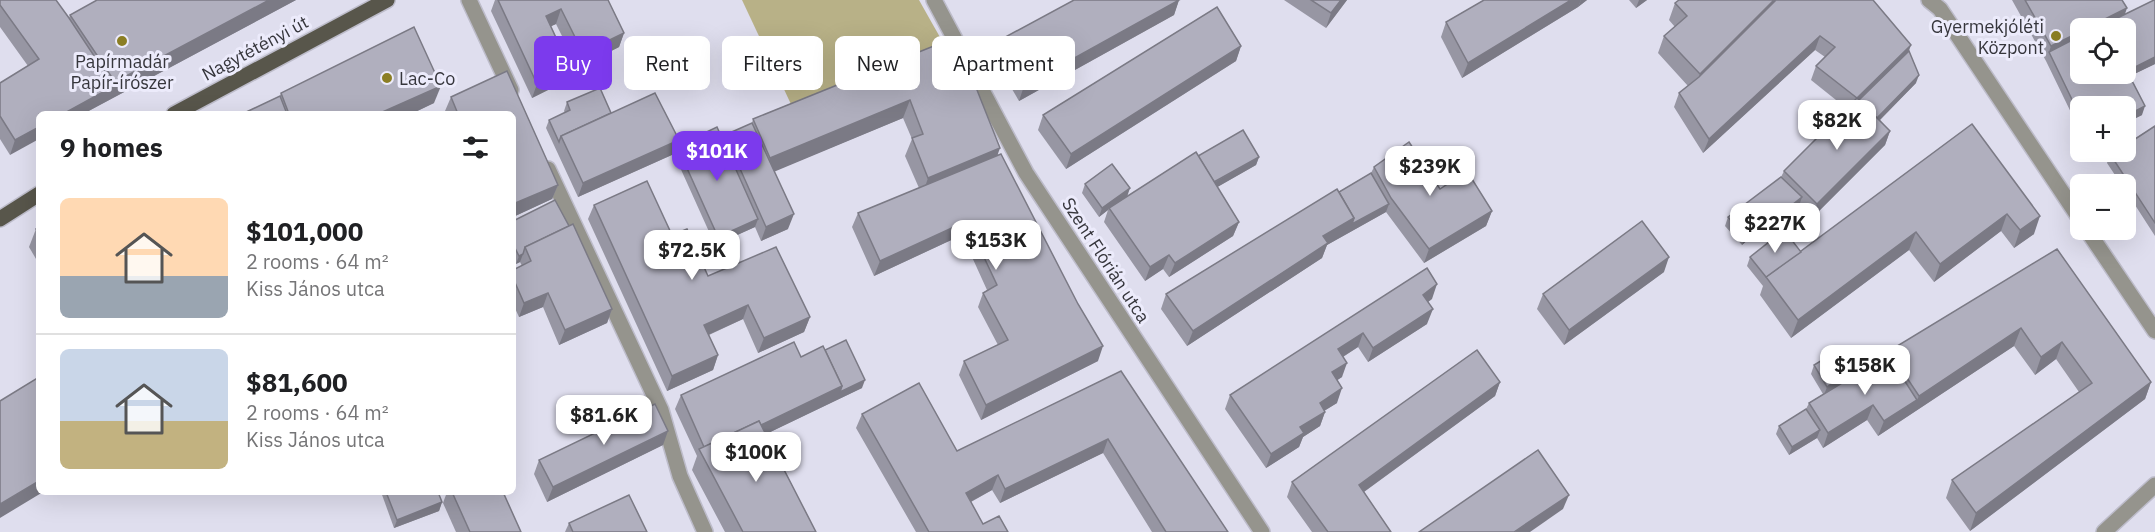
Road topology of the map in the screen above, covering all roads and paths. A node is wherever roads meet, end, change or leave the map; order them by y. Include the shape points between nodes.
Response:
1 (387, 0) edge
2 (469, 0) edge
3 (934, 0) edge
4 (1936, 3) edge
5 (517, 102) edge
6 (180, 111) edge
7 (542, 155) edge
8 (36, 196) edge
9 (2070, 204) edge
10 (0, 219) edge
11 (2094, 240) edge
12 (2155, 331) edge
13 (2155, 485) edge
14 (705, 532) edge
15 (1262, 532) edge
16 (2104, 532) edge

1 - 6 main road, Nagytétényi út
2 - 5 street
3 - 15 street, Szent Flórián utca via 1026,173
4 - 9 street
7 - 14 street via 661,410 680,476
8 - 10 main road
11 - 12 street
13 - 16 street

